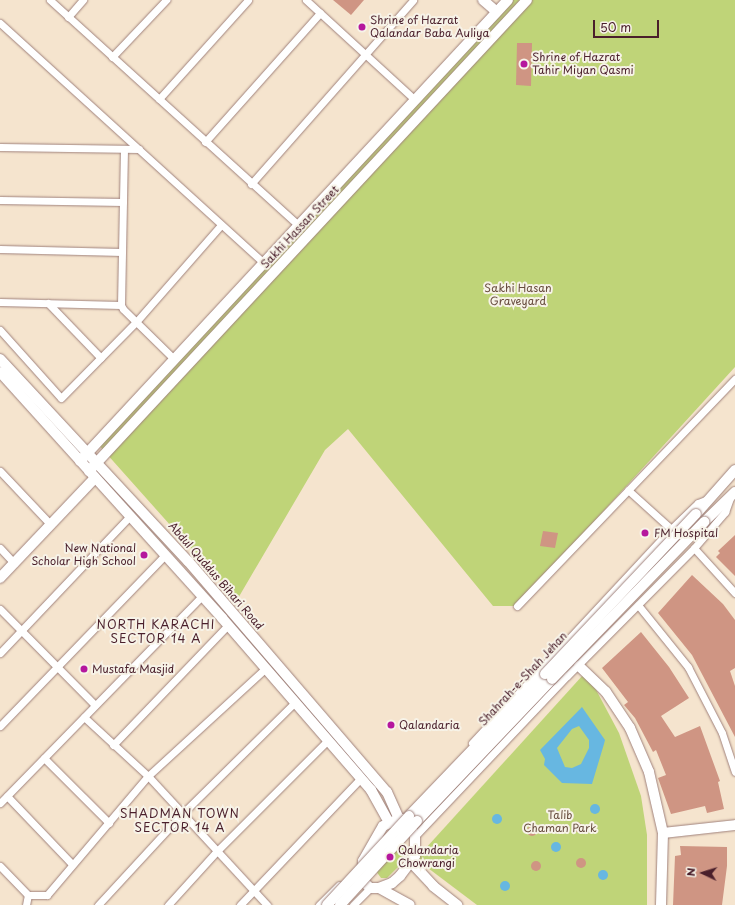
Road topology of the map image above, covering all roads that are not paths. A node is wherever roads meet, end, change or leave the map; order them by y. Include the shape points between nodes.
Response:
1 (50, 0) edge
2 (83, 0) edge
3 (166, 0) edge
4 (248, 0) edge
5 (306, 0) edge
6 (413, 0) edge
7 (483, 0) edge
8 (508, 0) edge
9 (527, 0) edge
10 (497, 12) junction
11 (320, 13) junction
12 (68, 17) junction
13 (0, 23) edge
14 (363, 54) junction
15 (112, 57) junction
16 (159, 99) junction
17 (415, 100) junction
18 (205, 142) junction
19 (0, 148) edge
20 (124, 149) junction
21 (139, 149) junction
22 (251, 184) junction
23 (0, 200) edge
24 (123, 202) junction
25 (221, 226) junction
26 (299, 226) junction
27 (0, 249) edge
28 (122, 252) junction
29 (264, 263) junction
30 (0, 302) edge
31 (48, 303) junction
32 (121, 305) junction
33 (136, 322) junction
34 (0, 330) edge
35 (101, 358) junction
36 (0, 359) edge
37 (174, 359) junction
38 (0, 372) edge
39 (735, 379) edge
40 (88, 452) junction
41 (80, 461) junction
42 (98, 462) junction
43 (735, 470) edge
44 (0, 471) edge
45 (92, 474) junction
46 (628, 490) junction
47 (733, 494) edge
48 (711, 498) junction
49 (130, 516) junction
50 (50, 525) junction
51 (671, 529) junction
52 (0, 548) edge
53 (694, 548) junction
54 (165, 555) junction
55 (14, 563) junction
56 (0, 578) edge
57 (735, 593) edge
58 (202, 596) junction
59 (638, 605) junction
60 (517, 606) dead end
61 (0, 608) edge
62 (228, 625) junction
63 (21, 630) junction
64 (0, 652) edge
65 (549, 658) junction
66 (56, 665) junction
67 (579, 666) junction
68 (266, 668) junction
69 (567, 676) junction
70 (295, 702) junction
71 (95, 705) junction
72 (84, 717) junction
73 (0, 726) edge
74 (328, 740) junction
75 (113, 745) junction
76 (44, 758) junction
77 (735, 772) edge
78 (148, 776) junction
79 (361, 778) junction
80 (7, 796) junction
81 (0, 803) edge
82 (183, 813) junction
83 (401, 819) junction
84 (389, 822) junction
85 (110, 823) junction
86 (735, 825) edge
87 (663, 833) junction
88 (415, 836) junction
89 (217, 851) junction
90 (363, 861) junction
91 (411, 862) junction
92 (72, 864) junction
93 (0, 866) edge
94 (375, 888) junction
95 (253, 891) junction
96 (28, 895) junction
97 (26, 905) edge
98 (98, 905) edge
99 (168, 905) edge
100 (240, 905) edge
101 (267, 905) edge
102 (319, 905) edge
103 (327, 905) edge
104 (340, 905) edge
105 (353, 905) edge
106 (410, 905) edge
107 (457, 905) edge
108 (661, 905) edge

1 - 12 street
2 - 12 street
3 - 15 street
4 - 16 street
5 - 11 street
6 - 14 street
7 - 10 main road
8 - 10 main road, Sakhi Hassan Street
9 - 42 main road, Sakhi Hassan Street
10 - 17 main road, Sakhi Hassan Street
11 - 14 street
11 - 18 street
12 - 15 street
13 - 21 street
14 - 17 street
14 - 22 street
15 - 16 street
16 - 18 street
17 - 26 main road, Sakhi Hassan Street
18 - 22 street
19 - 20 street
20 - 21 street
20 - 24 street
21 - 25 street
22 - 26 street
23 - 24 street
24 - 28 street
25 - 29 street
25 - 33 street
26 - 29 main road, Sakhi Hassan Street
27 - 28 street
28 - 32 street
29 - 37 main road, Sakhi Hassan Street
30 - 31 street
31 - 32 street
31 - 35 street
32 - 33 street
33 - 35 street
33 - 37 street
34 - 35 street via 61,398
36 - 40 main road, Abdul Quddus Bihari Road
37 - 40 main road, Sakhi Hassan Street
38 - 41 main road, Abdul Quddus Bihari Road
39 - 46 street
40 - 41 main road, Sakhi Hassan Street
40 - 42 main road, Abdul Quddus Bihari Road
41 - 45 main road, Abdul Quddus Bihari Road
42 - 45 main road, Sakhi Hassan Street
42 - 83 main road, Abdul Quddus Bihari Road via 193,566 387,792
43 - 48 main road, Shahrah-e-Shah Jehan
44 - 50 street
45 - 49 main road, Abdul Quddus Bihari Road
45 - 50 main road, Sakhi Hassan Street
46 - 51 street
46 - 60 street
47 - 53 street via 726,512
47 - 104 main road, Shahrah-e-Shah Jehan, bridge via 492,742
48 - 51 street via 698,503
48 - 103 main road, Shahrah-e-Shah Jehan, bridge
49 - 54 main road, Abdul Quddus Bihari Road
49 - 63 street
50 - 55 main road, Sakhi Hassan Street
51 - 65 street
52 - 55 street
53 - 57 street
53 - 59 street
54 - 58 main road, Abdul Quddus Bihari Road
54 - 66 street
55 - 56 main road, Sakhi Hassan Street
58 - 62 main road, Abdul Quddus Bihari Road
58 - 71 street
59 - 67 street
59 - 77 street via 688,667 722,733
61 - 63 street
62 - 68 main road, Abdul Quddus Bihari Road
62 - 75 street
63 - 64 street
63 - 66 street
65 - 69 street
65 - 83 street
66 - 71 street
66 - 73 street
67 - 69 street
67 - 87 main road via 606,692 632,734 649,772
68 - 70 main road, Abdul Quddus Bihari Road
68 - 78 street
69 - 88 street
70 - 74 main road, Abdul Quddus Bihari Road
70 - 82 street
71 - 72 street
72 - 75 street
72 - 76 street
74 - 79 main road, Abdul Quddus Bihari Road
74 - 89 street
75 - 78 street
76 - 80 street
76 - 85 street
78 - 82 street
78 - 85 street
79 - 84 main road, Abdul Quddus Bihari Road
79 - 95 street
80 - 81 street
80 - 92 street
82 - 89 street
82 - 98 street
83 - 84 main road
83 - 88 main road, Abdul Quddus Bihari Road
84 - 90 main road via 379,832
85 - 92 street
86 - 87 main road
87 - 108 main road
88 - 91 main road via 415,856
89 - 95 street
89 - 99 street
90 - 94 main road via 364,882
90 - 102 street
91 - 94 main road via 400,876
91 - 107 main road via 433,886
92 - 96 street via 46,895
93 - 96 street
94 - 105 street
94 - 106 main road
95 - 100 street
95 - 101 street
96 - 97 street

